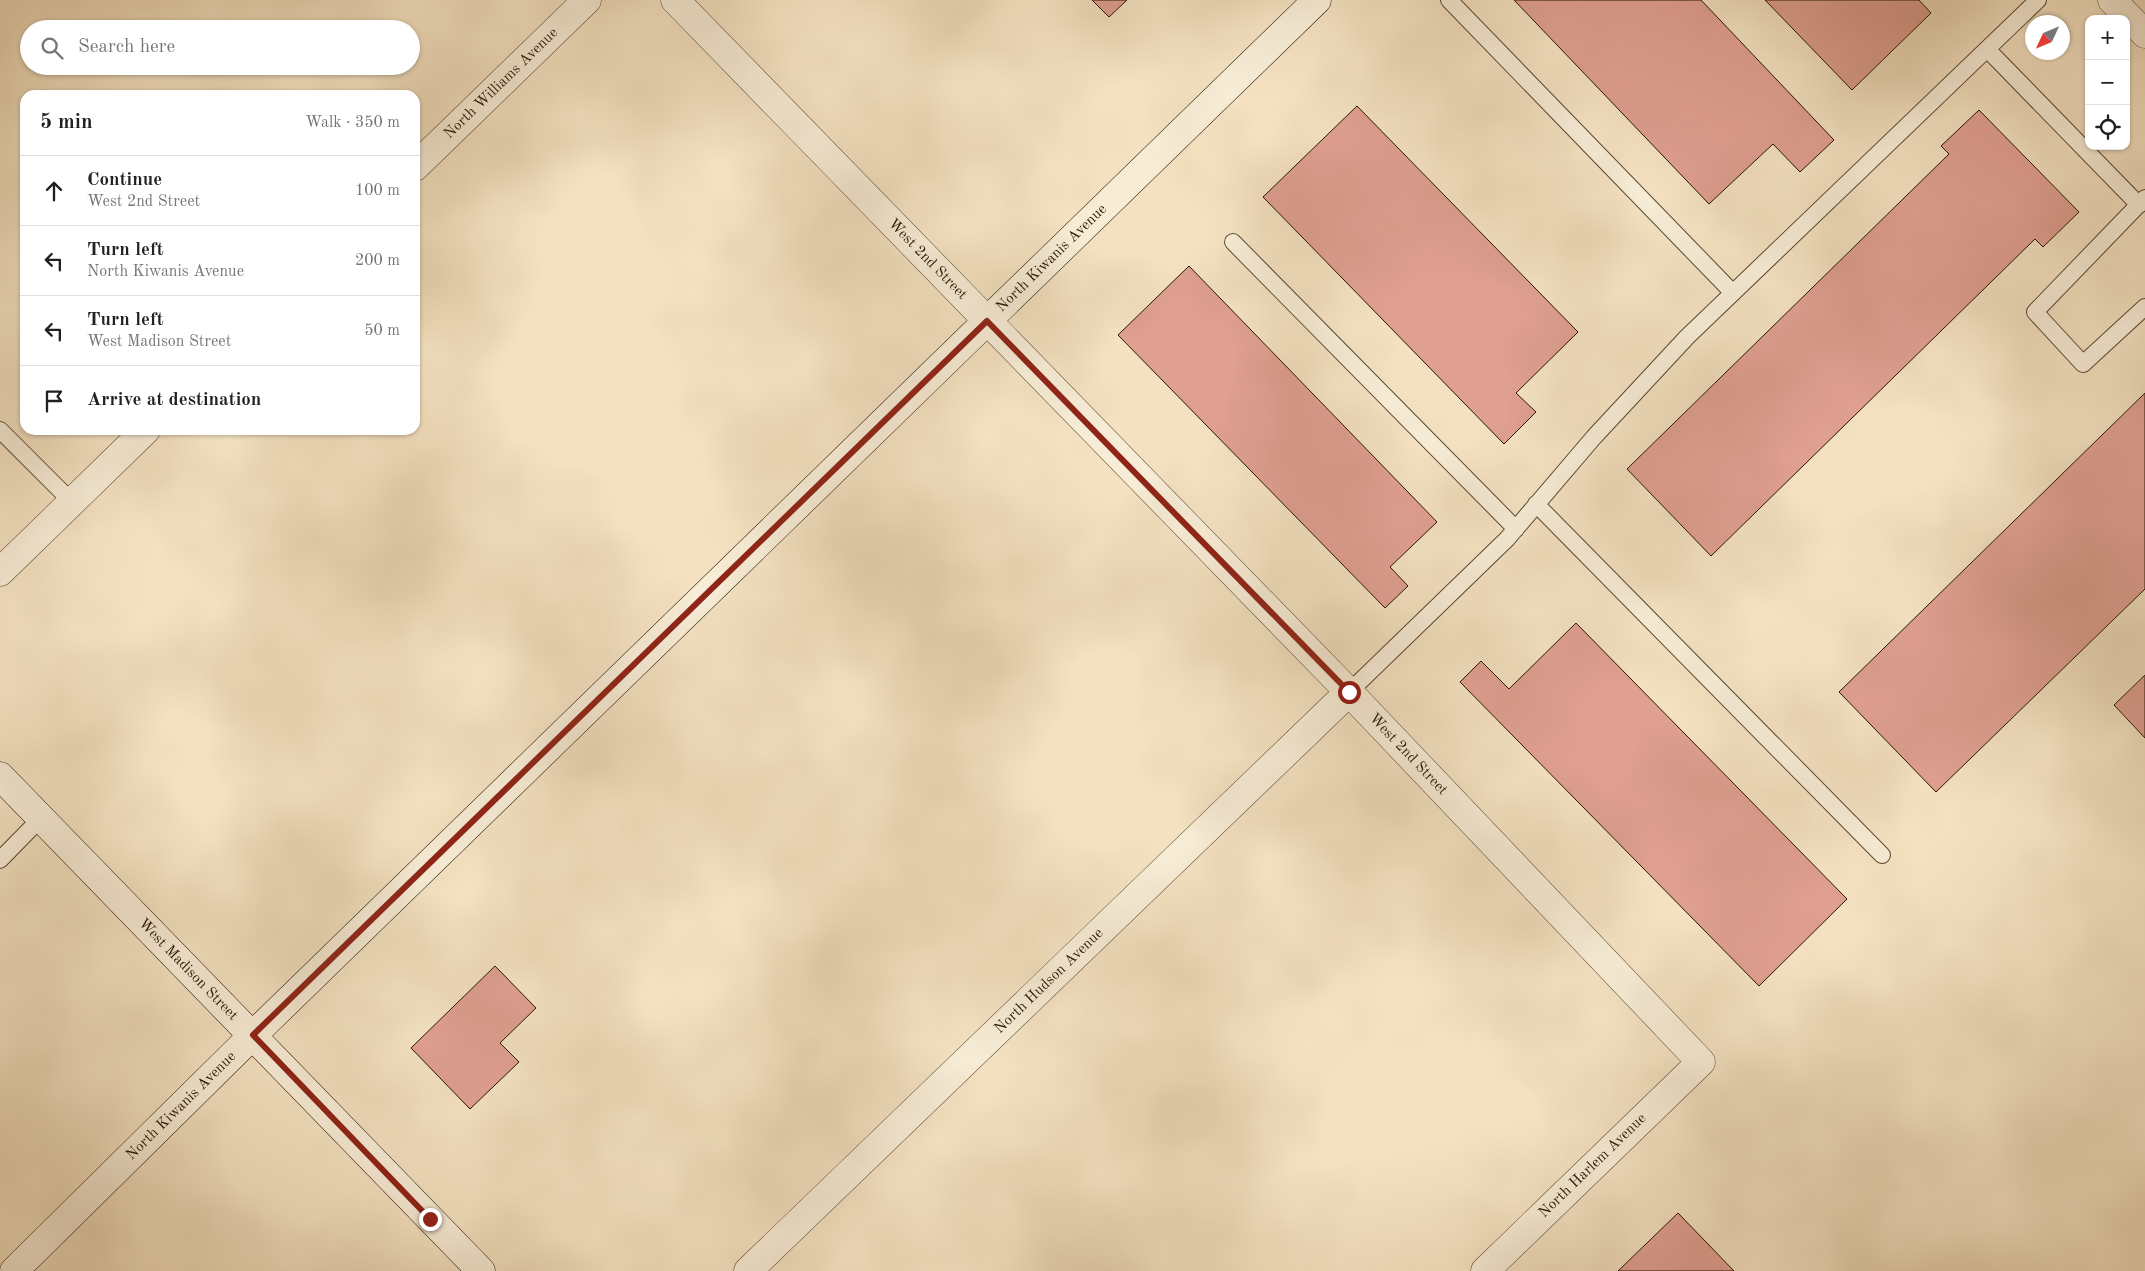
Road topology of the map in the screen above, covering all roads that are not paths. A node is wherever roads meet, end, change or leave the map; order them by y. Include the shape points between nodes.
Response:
1 (587, 0) edge
2 (675, 0) edge
3 (1317, 0) edge
4 (1449, 0) edge
5 (2038, 0) edge
6 (2112, 0) edge
7 (2145, 34) edge
8 (1987, 49) junction
9 (420, 163) edge
10 (2142, 201) edge
11 (1233, 242) dead end
12 (1732, 293) junction
13 (2145, 307) edge
14 (987, 321) junction
15 (0, 430) edge
16 (141, 435) edge
17 (72, 502) junction
18 (1536, 504) junction
19 (1516, 528) junction
20 (0, 572) edge
21 (1349, 692) junction
22 (0, 776) edge
23 (41, 818) junction
24 (1882, 855) dead end
25 (0, 859) edge
26 (253, 1035) junction
27 (1701, 1062) joint
28 (14, 1271) edge
29 (480, 1271) edge
30 (748, 1271) edge
31 (1485, 1271) edge

1 - 9 street, North Williams Avenue
2 - 14 street, West 2nd Street
3 - 14 street, North Kiwanis Avenue
4 - 12 lane
5 - 8 lane
6 - 7 street
8 - 10 lane
8 - 12 lane
10 - 13 lane via 2035,312 2083,364
11 - 19 lane
12 - 18 lane via 1655,371
14 - 21 street, West 2nd Street
14 - 26 street, North Kiwanis Avenue
15 - 17 lane
16 - 17 street
17 - 20 street
18 - 19 lane
18 - 24 lane
19 - 21 lane
21 - 27 street, West 2nd Street
21 - 30 street, North Hudson Avenue
22 - 23 street, West Madison Street
23 - 25 lane
23 - 26 street, West Madison Street
26 - 28 street, North Kiwanis Avenue
26 - 29 street, West Madison Street
27 - 31 street, North Harlem Avenue

